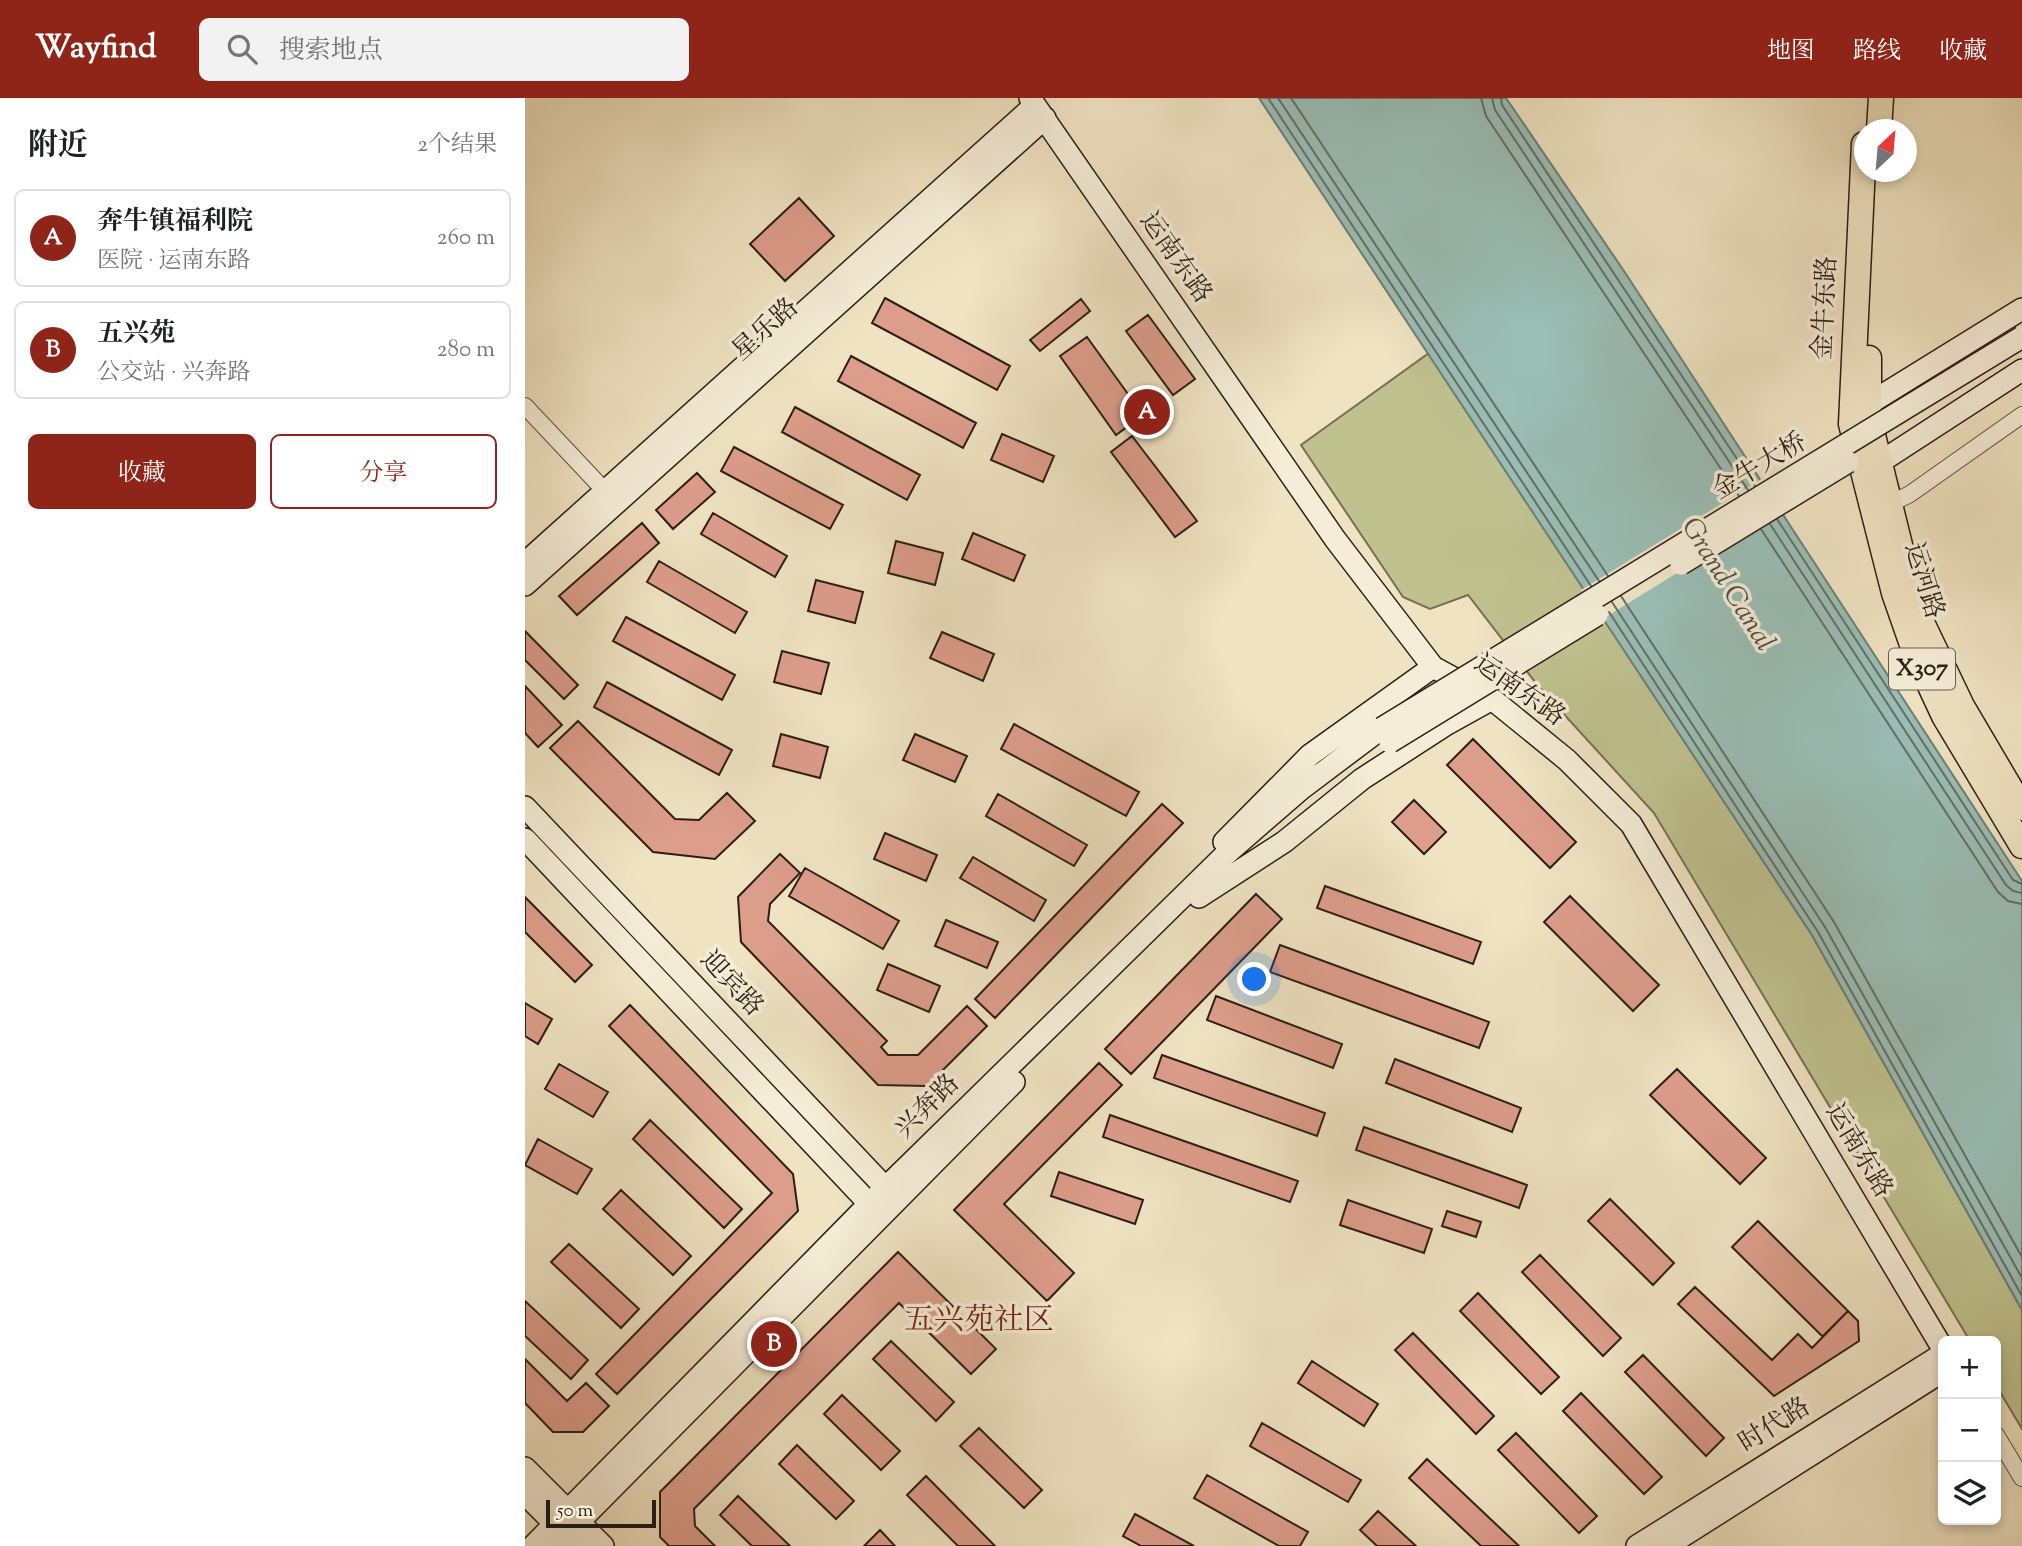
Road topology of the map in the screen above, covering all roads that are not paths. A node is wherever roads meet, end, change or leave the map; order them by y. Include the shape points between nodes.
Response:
1 (1866, 98) edge
2 (1881, 98) edge
3 (1037, 107) edge
4 (1865, 119) edge
5 (1880, 119) edge
6 (1864, 182) edge
7 (1875, 182) edge
8 (2022, 309) edge
9 (2022, 319) edge
10 (2022, 337) edge
11 (2022, 353) edge
12 (2022, 370) edge
13 (2022, 378) edge
14 (525, 407) edge
15 (1863, 410) junction
16 (2022, 415) edge
17 (1874, 468) junction
18 (605, 491) junction
19 (1880, 509) junction
20 (525, 563) edge
21 (525, 585) edge
22 (1433, 667) junction
23 (1492, 699) junction
24 (1386, 735) junction
25 (525, 807) edge
26 (2022, 808) edge
27 (525, 839) edge
28 (2022, 846) edge
29 (1194, 893) junction
30 (891, 1194) junction
31 (874, 1210) junction
32 (1938, 1343) edge
33 (1938, 1354) edge
34 (1938, 1374) edge
35 (2001, 1443) edge
36 (525, 1468) edge
37 (2022, 1478) edge
38 (525, 1494) edge
39 (567, 1531) edge
40 (533, 1546) edge
41 (603, 1546) edge
42 (1637, 1546) edge
43 (1667, 1546) edge

1 - 4 main road
2 - 5 main road
3 - 18 street, 星乐路
3 - 21 street, 星乐路
3 - 22 street, 运南东路 via 1335,539
6 - 15 main road, 金牛东路 / X307
7 - 15 main road, 金牛东路 / X307
8 - 15 street
9 - 15 street
10 - 24 street, 金牛大桥, bridge
11 - 24 street, 金牛大桥, bridge via 1793,498
12 - 17 street
13 - 17 street
14 - 18 street
15 - 17 main road, 金牛东路 / X307
16 - 19 street via 1910,494
17 - 19 main road, 运河路 / X307
18 - 20 street, 星乐路
19 - 26 main road, 运河路 / X307 via 1916,610 1962,706
19 - 28 main road, 运河路 / X307 via 1894,593 1916,656 1944,716
22 - 23 street, 运南东路
22 - 29 street via 1310,755 1242,821
23 - 29 street via 1362,779 1284,842
23 - 32 street, 运南东路 via 1567,760 1631,824
24 - 29 street via 1301,789
25 - 30 street, 迎宾路
27 - 31 street, 迎宾路
29 - 30 street
30 - 31 street
31 - 39 street
33 - 42 street, 时代路
34 - 43 street, 时代路
35 - 37 street
36 - 39 street
38 - 39 street
39 - 40 street
39 - 41 street

